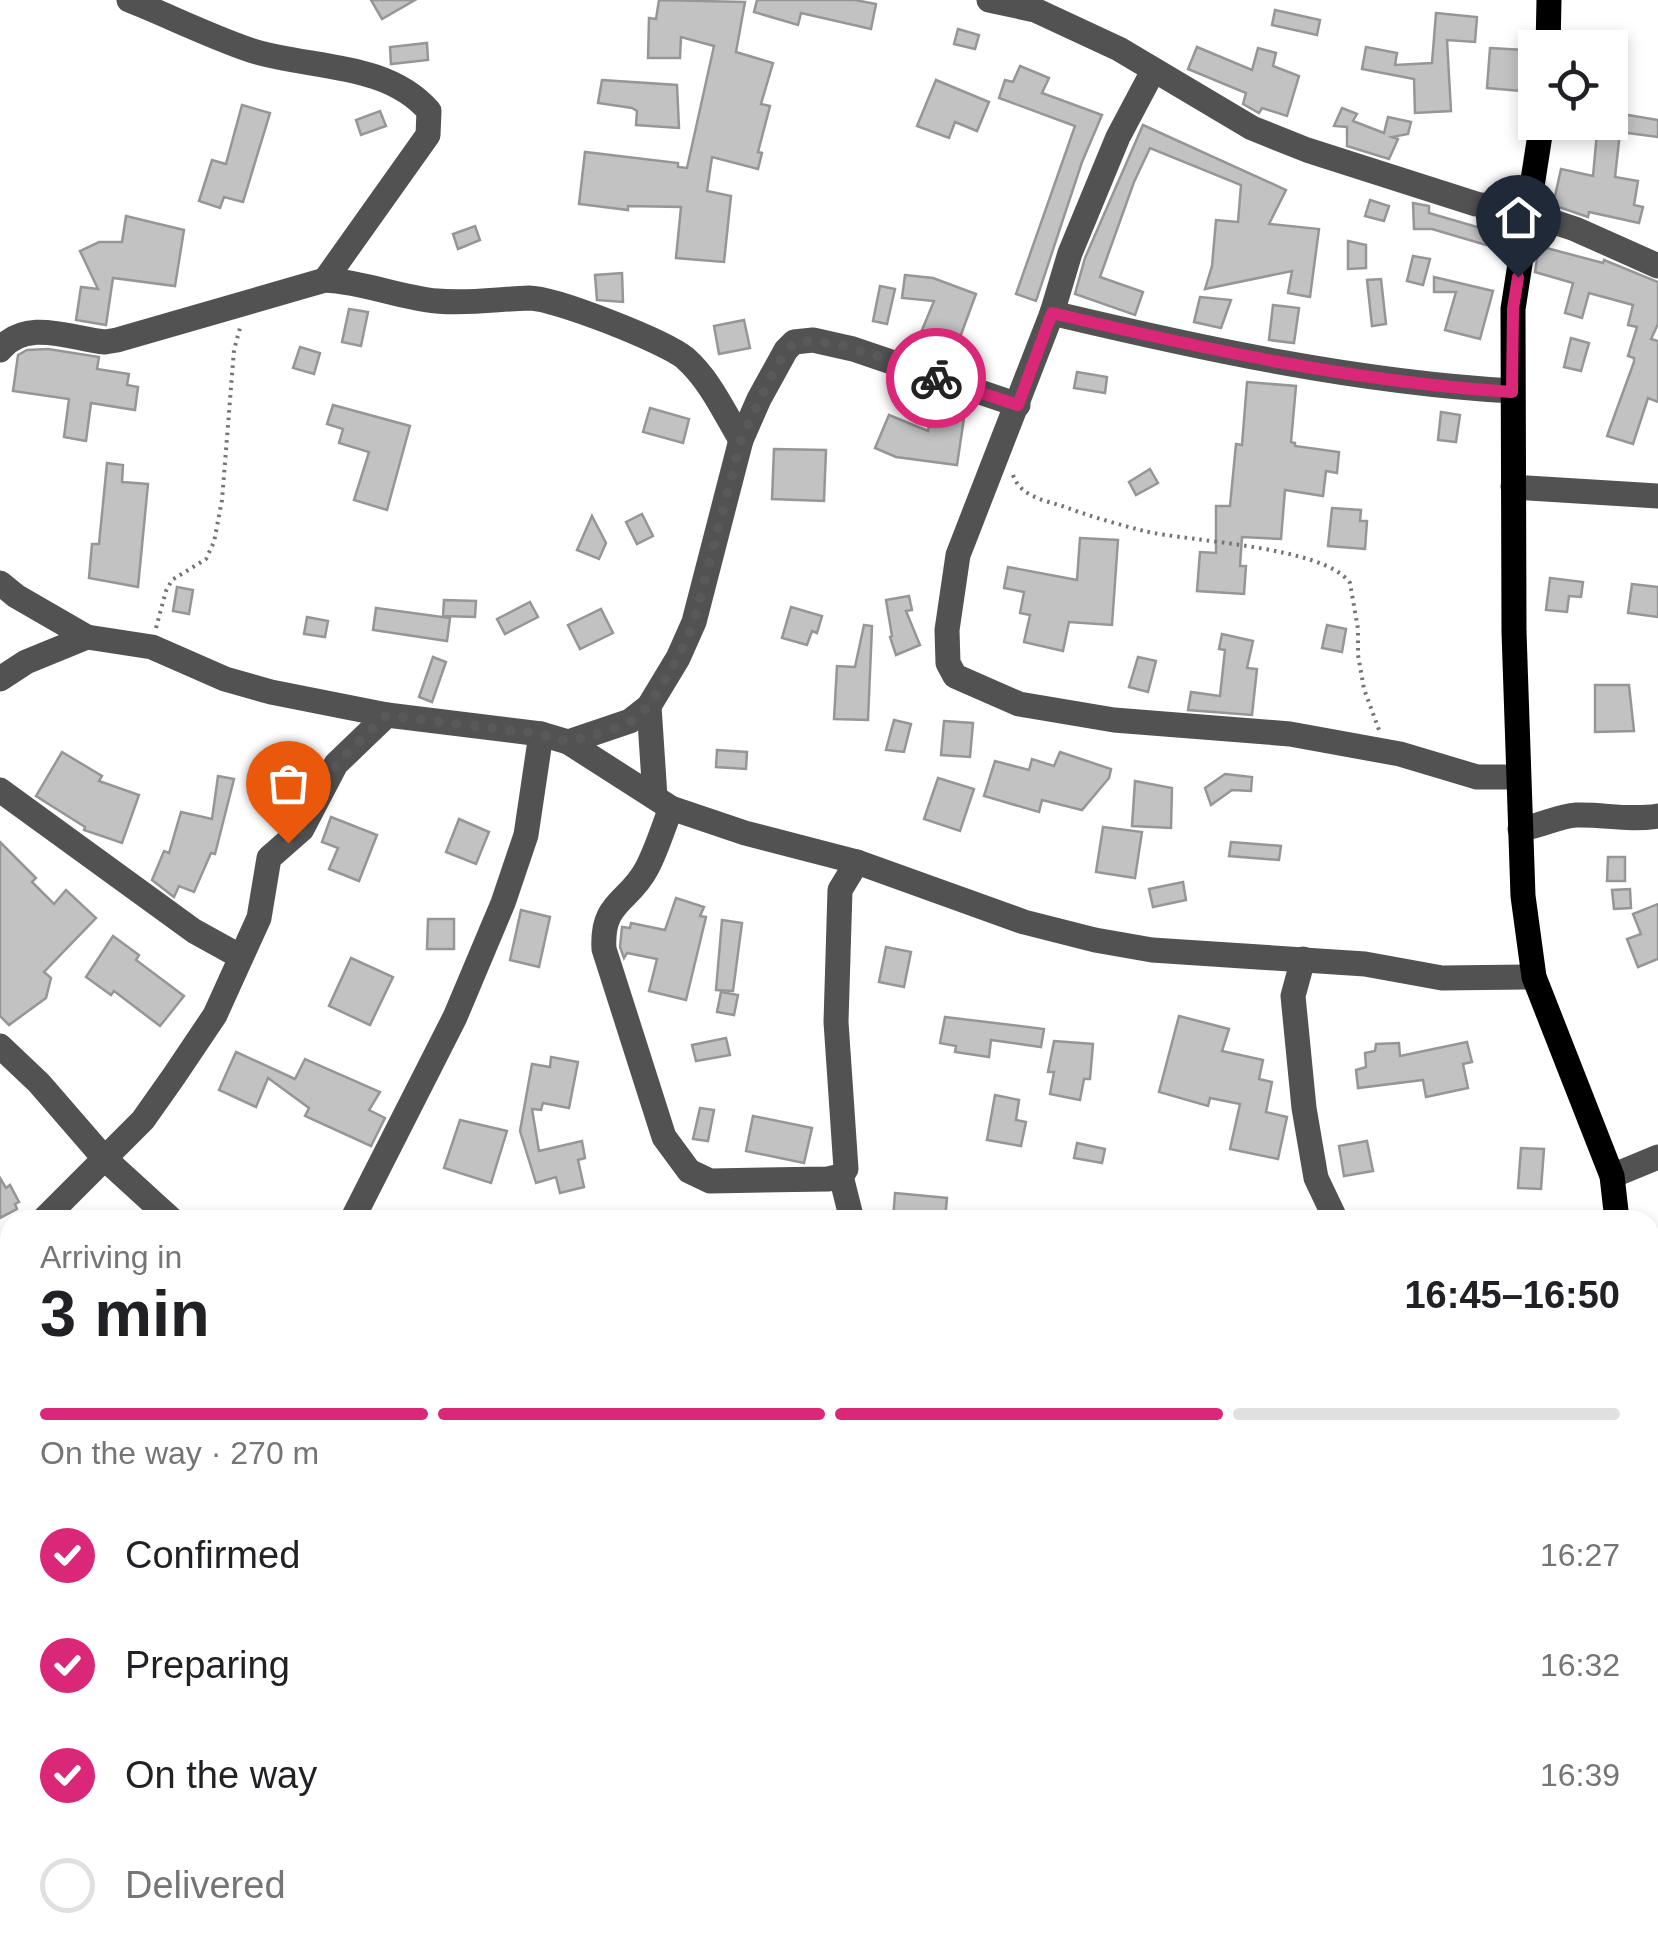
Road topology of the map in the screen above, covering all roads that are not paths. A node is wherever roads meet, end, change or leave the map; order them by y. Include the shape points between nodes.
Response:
1 (129, 0) edge
2 (989, 0) edge
3 (1549, 0) edge
4 (1036, 5) edge
5 (1548, 30) edge
6 (1153, 72) junction
7 (1539, 140) edge
8 (1527, 213) junction
9 (1658, 266) edge
10 (325, 280) junction
11 (1052, 313) junction
12 (0, 350) edge
13 (1512, 392) junction
14 (1018, 405) junction
15 (741, 440) junction
16 (1513, 486) junction
17 (1658, 496) edge
18 (0, 583) edge
19 (88, 637) junction
20 (0, 678) edge
21 (649, 706) junction
22 (387, 715) junction
23 (540, 734) junction
24 (568, 742) junction
25 (1517, 778) junction
26 (0, 790) edge
27 (663, 802) junction
28 (1658, 816) edge
29 (1520, 829) junction
30 (858, 862) junction
31 (241, 956) junction
32 (1302, 958) junction
33 (1534, 977) junction
34 (0, 1046) edge
35 (104, 1158) junction
36 (1658, 1158) edge
37 (842, 1176) junction
38 (1612, 1176) junction
39 (53, 1210) edge
40 (161, 1210) edge
41 (357, 1210) edge
42 (850, 1210) edge
43 (1331, 1210) edge
44 (1616, 1210) edge

1 - 10 street via 249,50 363,73 398,86 429,111 428,135
2 - 4 street
3 - 5 main road
4 - 6 street
6 - 8 street via 1306,150 1476,204
6 - 11 street via 1118,137
7 - 8 main road
8 - 9 street
8 - 13 main road via 1513,309
10 - 12 street via 105,342 23,332
10 - 15 street via 436,301 563,303 681,355 700,373
11 - 13 street via 1214,352 1428,386
11 - 14 street
13 - 16 main road
14 - 15 street via 854,350 794,342
14 - 25 street via 958,556 947,630 955,676 1019,704 1114,720 1290,734 1477,777
15 - 21 street via 694,622
16 - 17 street
16 - 25 main road
18 - 19 street
19 - 20 street
19 - 22 street via 152,647 272,692
21 - 24 street via 612,730
21 - 27 street
22 - 23 street
22 - 31 street via 336,764 306,824 270,858 259,918
23 - 24 street
23 - 41 street via 526,835 503,903 455,1017
24 - 27 street
25 - 29 main road
26 - 31 street via 194,931
27 - 30 street
27 - 37 street via 646,871 603,926 604,948 664,1137 689,1171 710,1181
28 - 29 street via 1571,815
29 - 33 main road
30 - 32 street via 1024,922 1095,940 1152,950
30 - 37 street via 840,890
31 - 35 street via 215,1015 184,1061 143,1120
32 - 33 street via 1442,978
32 - 43 street via 1293,996 1304,1108 1316,1178
33 - 38 main road
34 - 35 street
35 - 39 street
35 - 40 street
36 - 38 street
37 - 42 street
38 - 44 main road

